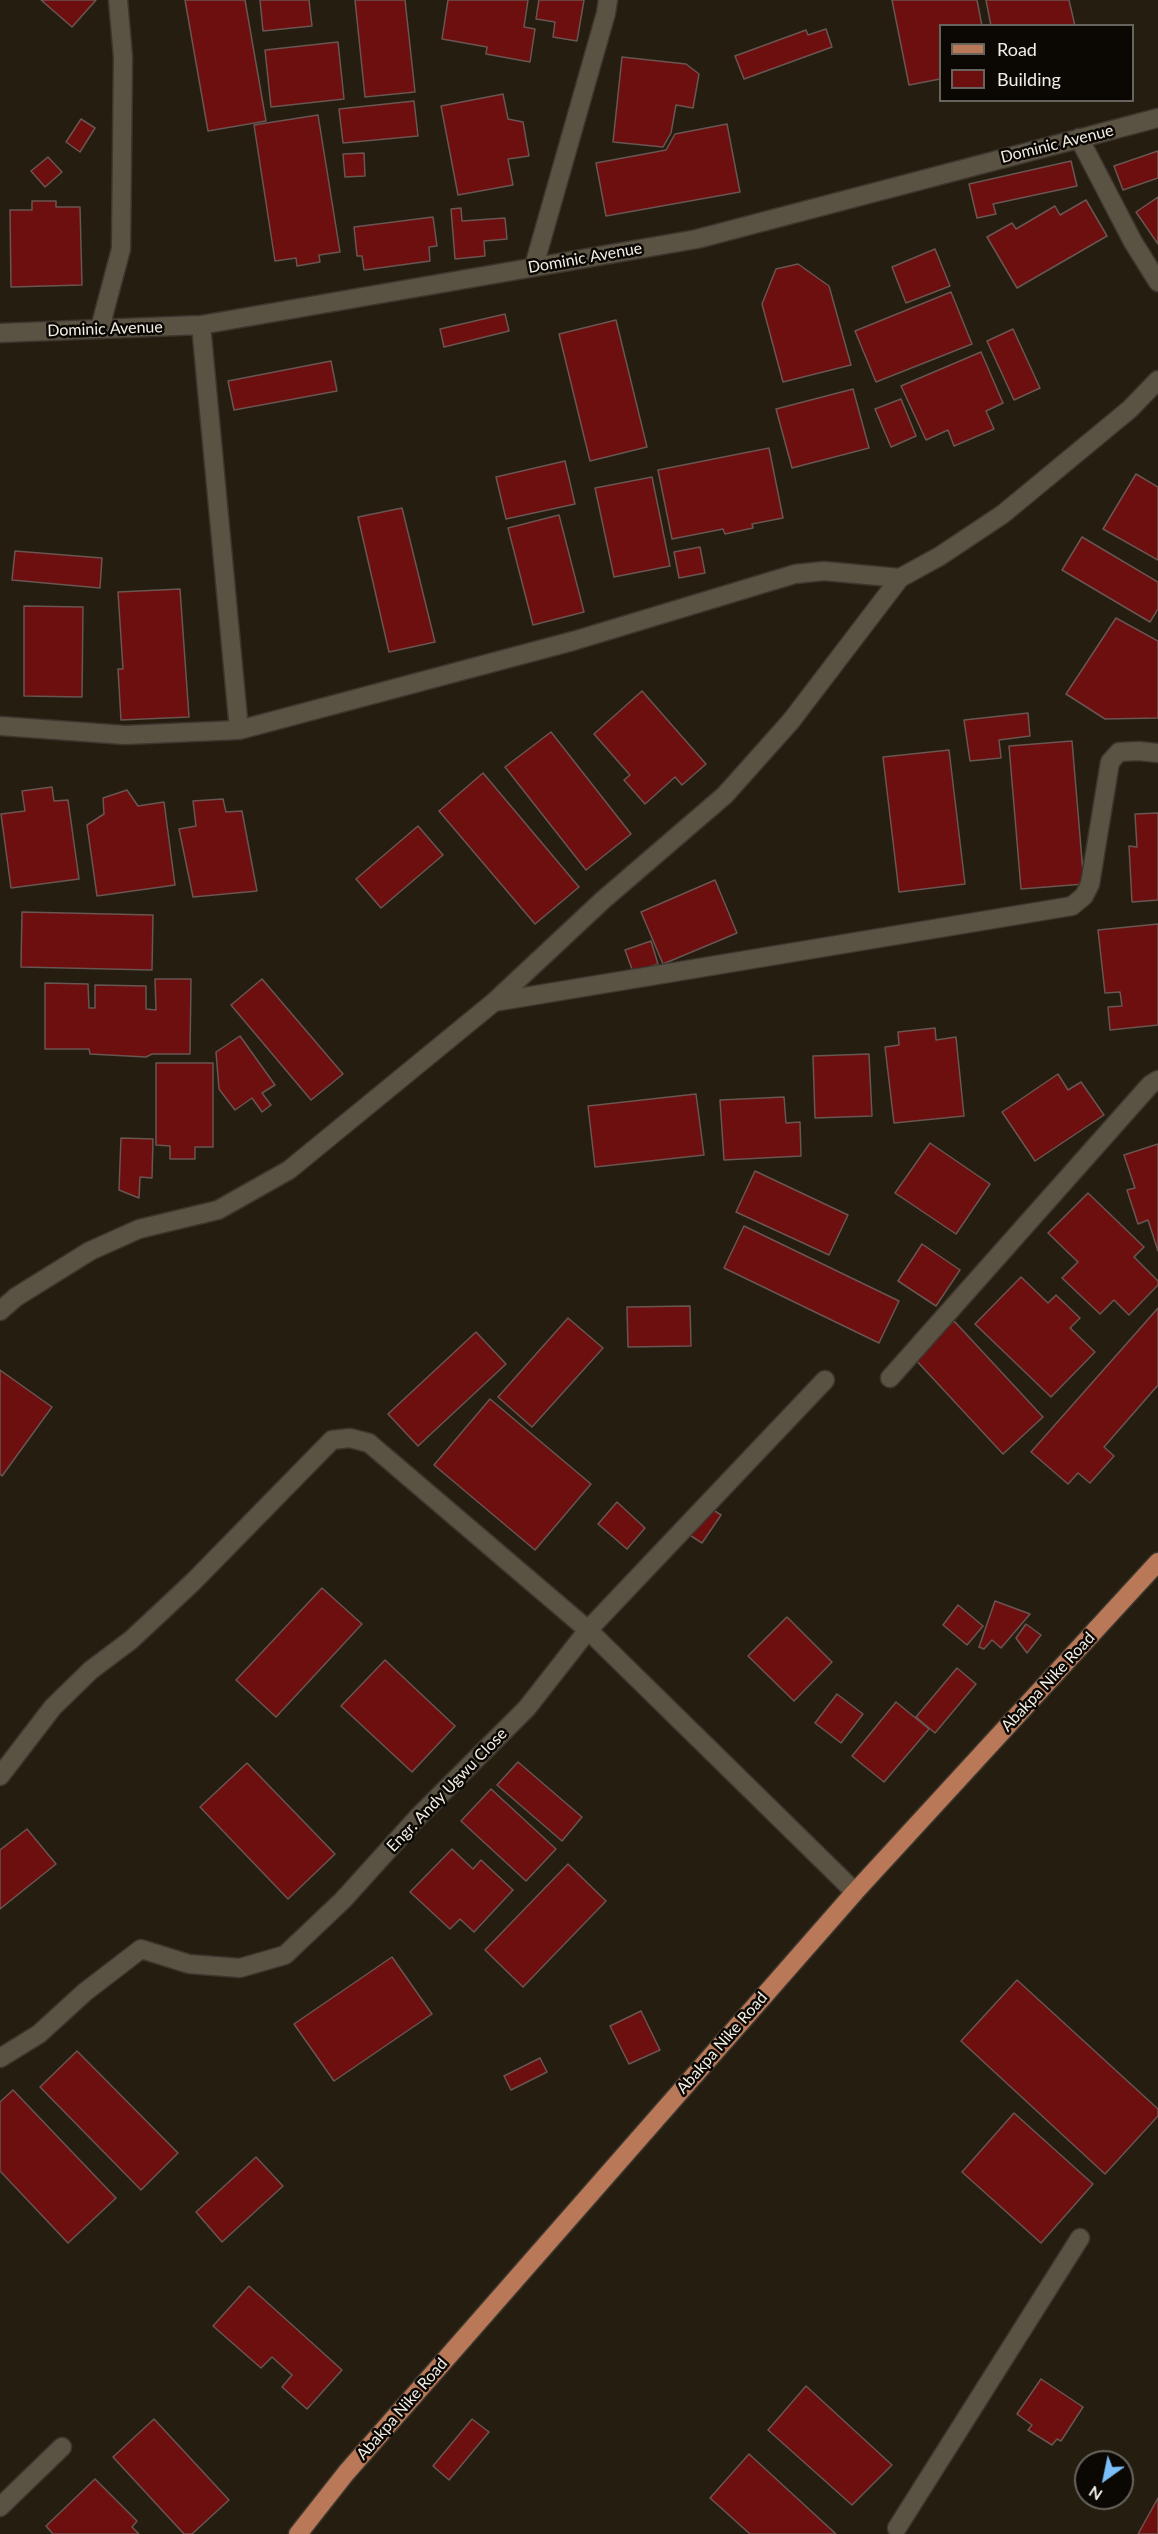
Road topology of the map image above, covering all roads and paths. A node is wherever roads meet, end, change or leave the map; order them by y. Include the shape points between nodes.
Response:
1 (118, 0) edge
2 (608, 0) edge
3 (1158, 118) edge
4 (1079, 138) junction
5 (534, 266) junction
6 (1158, 282) edge
7 (201, 325) junction
8 (100, 328) junction
9 (0, 333) edge
10 (1158, 380) edge
11 (900, 578) junction
12 (0, 726) edge
13 (239, 730) junction
14 (1158, 753) edge
15 (494, 1002) junction
16 (1158, 1080) edge
17 (0, 1311) edge
18 (890, 1378) dead end
19 (825, 1380) dead end
20 (1158, 1562) edge
21 (588, 1630) junction
22 (0, 1775) edge
23 (855, 1892) junction
24 (0, 2058) edge
25 (1080, 2238) dead end
26 (62, 2447) dead end
27 (0, 2507) edge
28 (899, 2532) edge
29 (298, 2534) edge

1 - 8 street via 123,57 121,249
2 - 5 street
3 - 4 street, Dominic Avenue
4 - 5 street, Dominic Avenue via 697,238
4 - 6 street
5 - 7 street, Dominic Avenue
7 - 8 street, Dominic Avenue
7 - 13 street
8 - 9 street, Dominic Avenue
10 - 11 street via 1130,409 1003,514
11 - 13 street via 824,571 795,574 573,641
11 - 15 street via 791,721 725,795 603,900
12 - 13 street via 124,735
14 - 15 street via 1119,752 1110,762 1090,884 1072,906
15 - 17 street via 289,1170 218,1210 139,1229 90,1251
16 - 18 street
19 - 21 street, Engr. Andy Ugwu Close
20 - 23 main road, Abakpa Nike Road
21 - 22 street via 369,1443 350,1438 332,1440 193,1582 53,1707
21 - 23 street
21 - 24 street, Engr. Andy Ugwu Close via 527,1707 343,1900 285,1955 240,1968 189,1964 141,1949 39,2034
23 - 29 main road, Abakpa Nike Road via 346,2473
25 - 28 street
26 - 27 street

